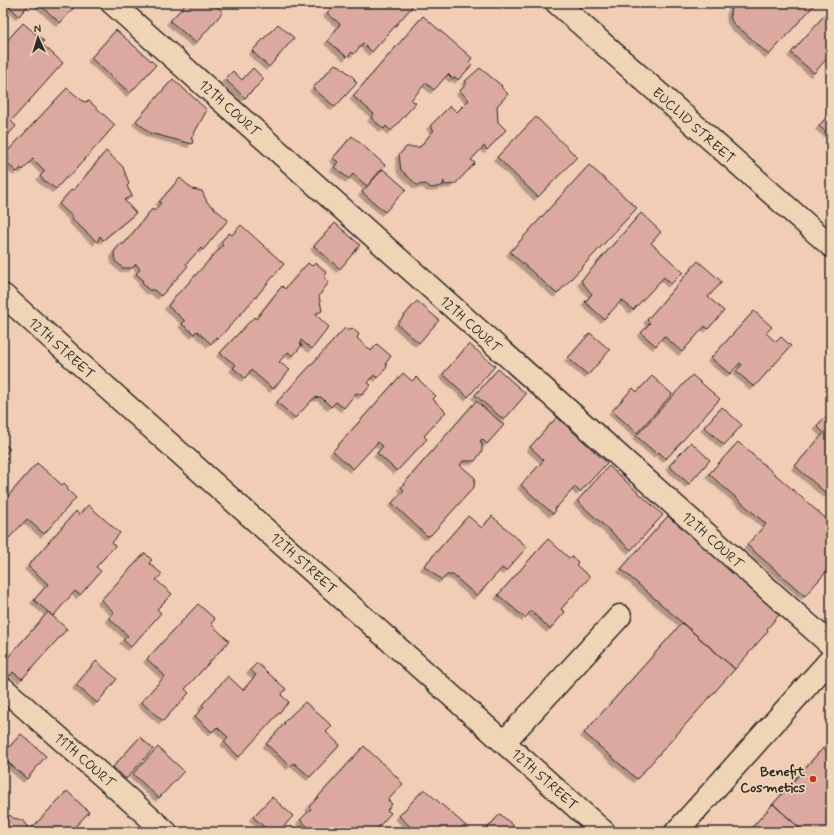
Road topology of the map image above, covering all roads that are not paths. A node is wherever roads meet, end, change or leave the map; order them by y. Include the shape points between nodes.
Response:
1 (112, 3) edge
2 (557, 3) edge
3 (831, 246) edge
4 (3, 295) edge
5 (620, 616) dead end
6 (831, 645) edge
7 (831, 660) edge
8 (3, 688) edge
9 (504, 742) junction
10 (166, 832) edge
11 (604, 832) edge
12 (676, 832) edge

1 - 6 street, 12TH COURT
2 - 3 street, EUCLID STREET
4 - 9 street, 12TH STREET
5 - 9 street
7 - 12 street
8 - 10 street, 11TH COURT
9 - 11 street, 12TH STREET

